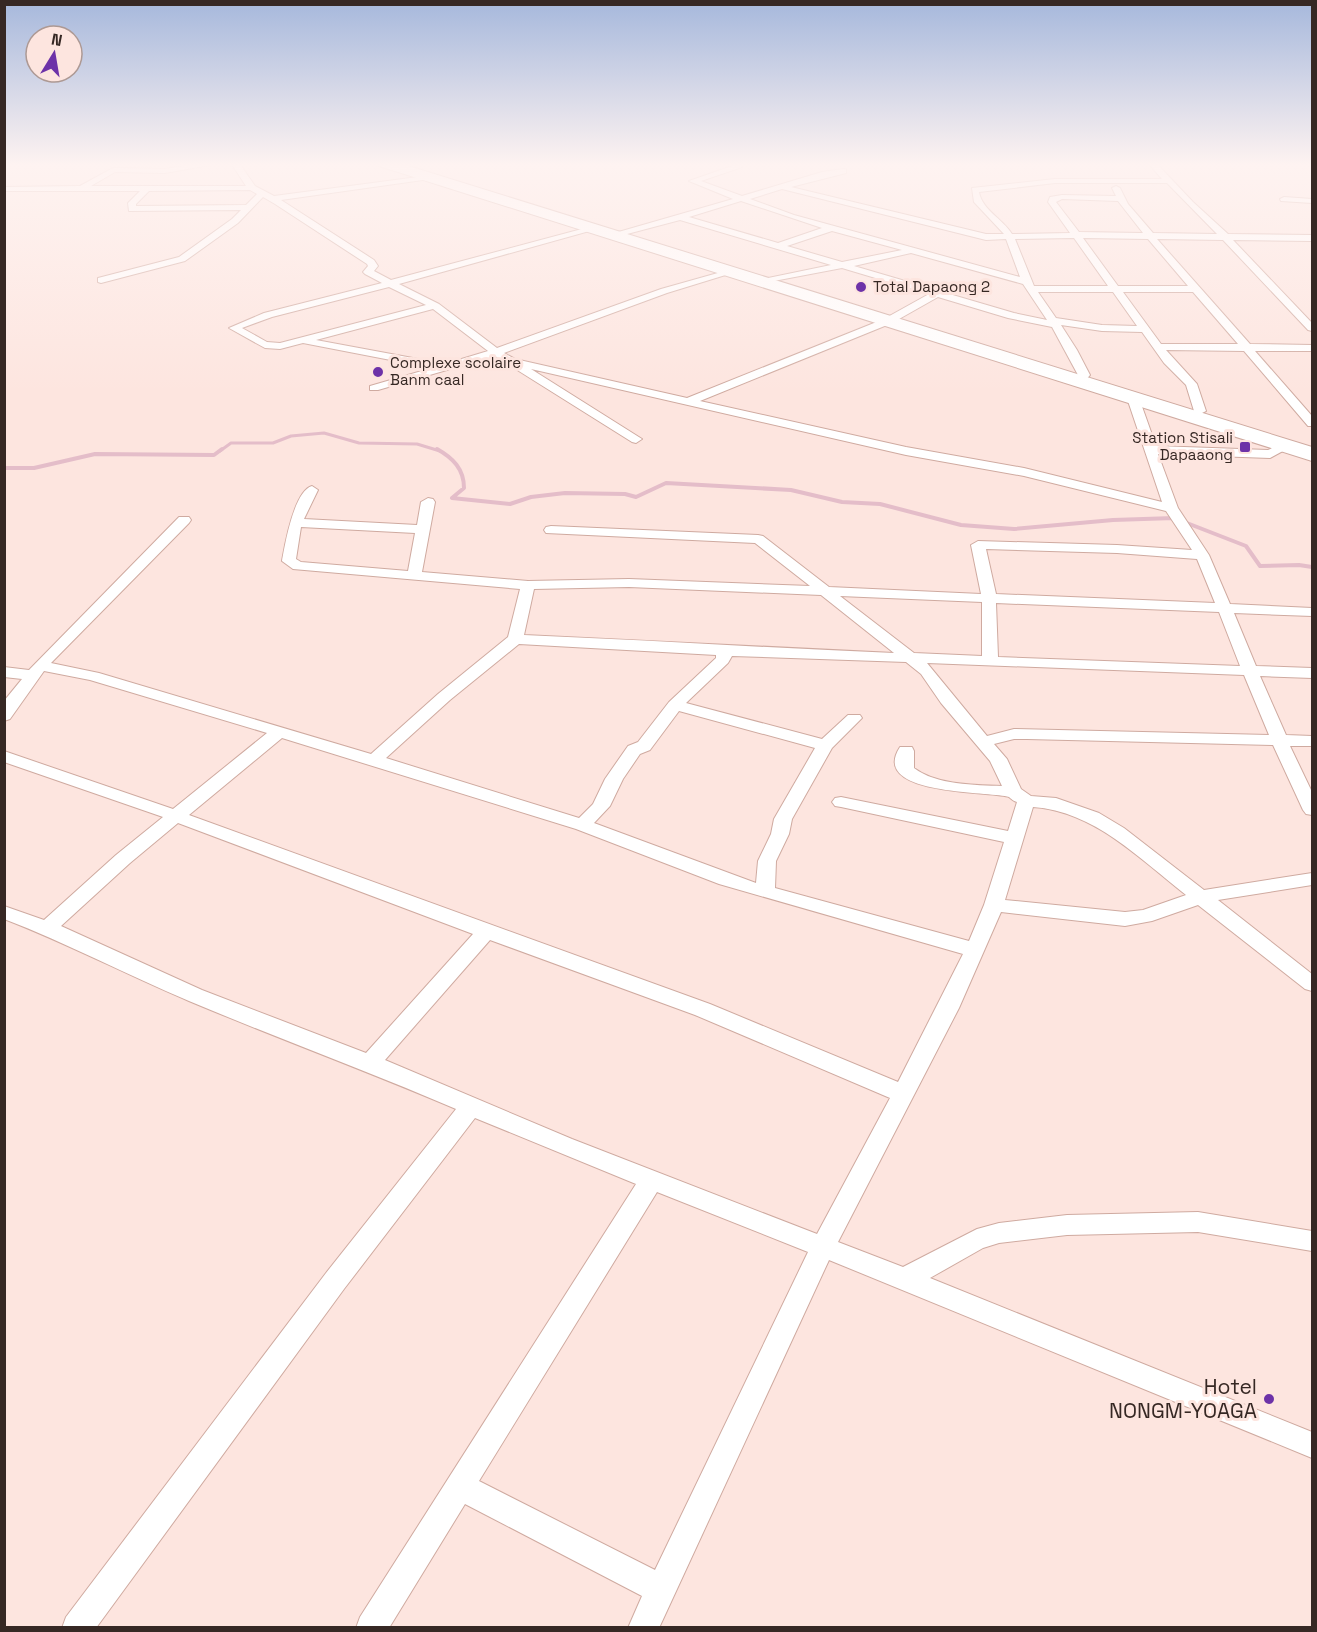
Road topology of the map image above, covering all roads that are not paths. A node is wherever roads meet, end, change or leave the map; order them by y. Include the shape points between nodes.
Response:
1 (210, 239) edge
2 (335, 239) edge
3 (550, 239) edge
4 (633, 239) edge
5 (635, 239) edge
6 (755, 239) edge
7 (799, 239) edge
8 (870, 239) edge
9 (988, 239) edge
10 (1010, 239) edge
11 (1081, 239) edge
12 (1155, 239) edge
13 (1229, 239) edge
14 (1296, 239) edge
15 (779, 246) junction
16 (1014, 249) junction
17 (1312, 250) edge
18 (911, 251) junction
19 (842, 264) junction
20 (729, 271) junction
21 (101, 280) dead end
22 (766, 280) junction
23 (392, 283) junction
24 (1030, 286) junction
25 (1114, 289) junction
26 (1194, 289) junction
27 (938, 294) junction
28 (435, 306) junction
29 (892, 319) junction
30 (1054, 323) junction
31 (1102, 328) junction
32 (1312, 328) edge
33 (1143, 329) junction
34 (1064, 337) junction
35 (301, 340) junction
36 (1159, 347) junction
37 (1312, 348) edge
38 (1248, 349) junction
39 (496, 352) junction
40 (515, 362) junction
41 (446, 367) junction
42 (1082, 378) junction
43 (374, 388) dead end
44 (1133, 398) junction
45 (690, 401) junction
46 (1200, 411) junction
47 (1312, 423) edge
48 (636, 438) dead end
49 (1286, 446) junction
50 (1312, 446) edge
51 (1151, 450) junction
52 (1312, 454) edge
53 (312, 490) dead end
54 (428, 502) dead end
55 (1171, 508) junction
56 (184, 520) dead end
57 (295, 523) junction
58 (424, 529) junction
59 (551, 530) dead end
60 (1202, 555) junction
61 (414, 576) junction
62 (528, 585) junction
63 (826, 591) junction
64 (989, 597) junction
65 (1223, 608) junction
66 (1312, 612) edge
67 (515, 639) junction
68 (725, 651) junction
69 (910, 656) junction
70 (990, 659) junction
71 (37, 670) junction
72 (1250, 670) junction
73 (4, 672) edge
74 (1312, 673) edge
75 (675, 705) junction
76 (4, 716) edge
77 (854, 718) dead end
78 (278, 733) junction
79 (1279, 739) junction
80 (1312, 741) edge
81 (982, 742) junction
82 (825, 744) junction
83 (906, 752) dead end
84 (4, 756) edge
85 (374, 760) junction
86 (1020, 796) junction
87 (841, 802) dead end
88 (1312, 810) edge
89 (176, 816) junction
90 (582, 825) junction
91 (1015, 838) junction
92 (1312, 879) edge
93 (765, 892) junction
94 (1200, 897) junction
95 (994, 905) junction
96 (4, 912) edge
97 (48, 928) junction
98 (487, 931) junction
99 (975, 950) junction
100 (1312, 984) edge
101 (370, 1064) junction
102 (903, 1094) junction
103 (471, 1106) junction
104 (652, 1180) junction
105 (1312, 1241) edge
106 (822, 1248) junction
107 (905, 1279) junction
108 (1312, 1444) edge
109 (460, 1486) junction
110 (661, 1588) junction
111 (77, 1628) edge
112 (371, 1628) edge
113 (643, 1628) edge

1 - 21 street via 182,259
2 - 23 street via 371,262 373,266 368,272
3 - 23 street
4 - 20 highway
5 - 22 highway
6 - 15 street
7 - 15 street
8 - 18 street
9 - 16 street
10 - 16 street
11 - 25 street
12 - 26 street
13 - 32 street
14 - 17 street
15 - 19 street
16 - 24 street
18 - 19 street
18 - 24 street
19 - 22 street
19 - 27 street
20 - 22 highway
20 - 39 street
22 - 29 highway
23 - 28 street
23 - 35 street via 268,315 234,328 272,346
24 - 25 street
24 - 30 street
25 - 26 street
25 - 33 street
26 - 38 street
27 - 29 street
27 - 30 street via 1012,316
28 - 35 street
28 - 39 street
29 - 42 highway
29 - 45 street
30 - 31 street
30 - 34 street
31 - 33 street
31 - 34 street
33 - 36 street
34 - 42 street via 1075,352
35 - 41 street
36 - 38 street
36 - 46 street via 1191,384
37 - 38 street
38 - 47 street
39 - 40 street
39 - 41 street
40 - 45 street
40 - 48 street
41 - 43 street
42 - 44 highway
42 - 46 highway
44 - 49 highway
44 - 51 street
45 - 55 street via 906,451 1024,472
46 - 50 highway
49 - 51 street via 1270,454
49 - 52 highway
51 - 55 street
53 - 57 street
54 - 58 street
55 - 60 street
56 - 71 street
57 - 58 street
57 - 61 street via 289,561 293,565
58 - 61 street
59 - 63 street via 758,539
60 - 64 street via 978,545
60 - 65 street
61 - 62 street
62 - 63 street via 629,583
62 - 67 street
63 - 64 street
63 - 69 street
64 - 65 street
64 - 70 street
65 - 66 street
65 - 72 street
67 - 68 street
67 - 85 street
68 - 69 street
68 - 75 street via 723,660
69 - 70 street
69 - 81 street via 936,682
70 - 72 street
71 - 73 street
71 - 76 street
71 - 78 street via 93,676
72 - 74 street
72 - 79 street
75 - 82 street
75 - 90 street via 644,746 634,750 601,806
77 - 82 street
78 - 85 street
78 - 89 street
79 - 80 street
79 - 81 street via 1014,734
79 - 88 street
81 - 86 street
82 - 93 street via 783,819 767,861
83 - 86 street via 907,771 916,778
84 - 89 street
85 - 90 street
86 - 91 street
86 - 94 street via 1056,803 1094,817
87 - 91 street
89 - 97 street
89 - 98 street
90 - 93 street
91 - 95 street
92 - 94 street
93 - 99 street
94 - 95 street via 1125,919
94 - 100 street
95 - 99 street
96 - 97 street
97 - 101 street via 195,995
98 - 101 street
98 - 102 street via 638,985
99 - 102 street
101 - 103 street
102 - 106 street
103 - 104 street
103 - 111 street via 335,1281
104 - 106 street
104 - 109 street
105 - 107 street via 1198,1222 1067,1225 977,1239
106 - 107 street
106 - 110 street
107 - 108 street
109 - 110 street
109 - 112 street
110 - 113 street

